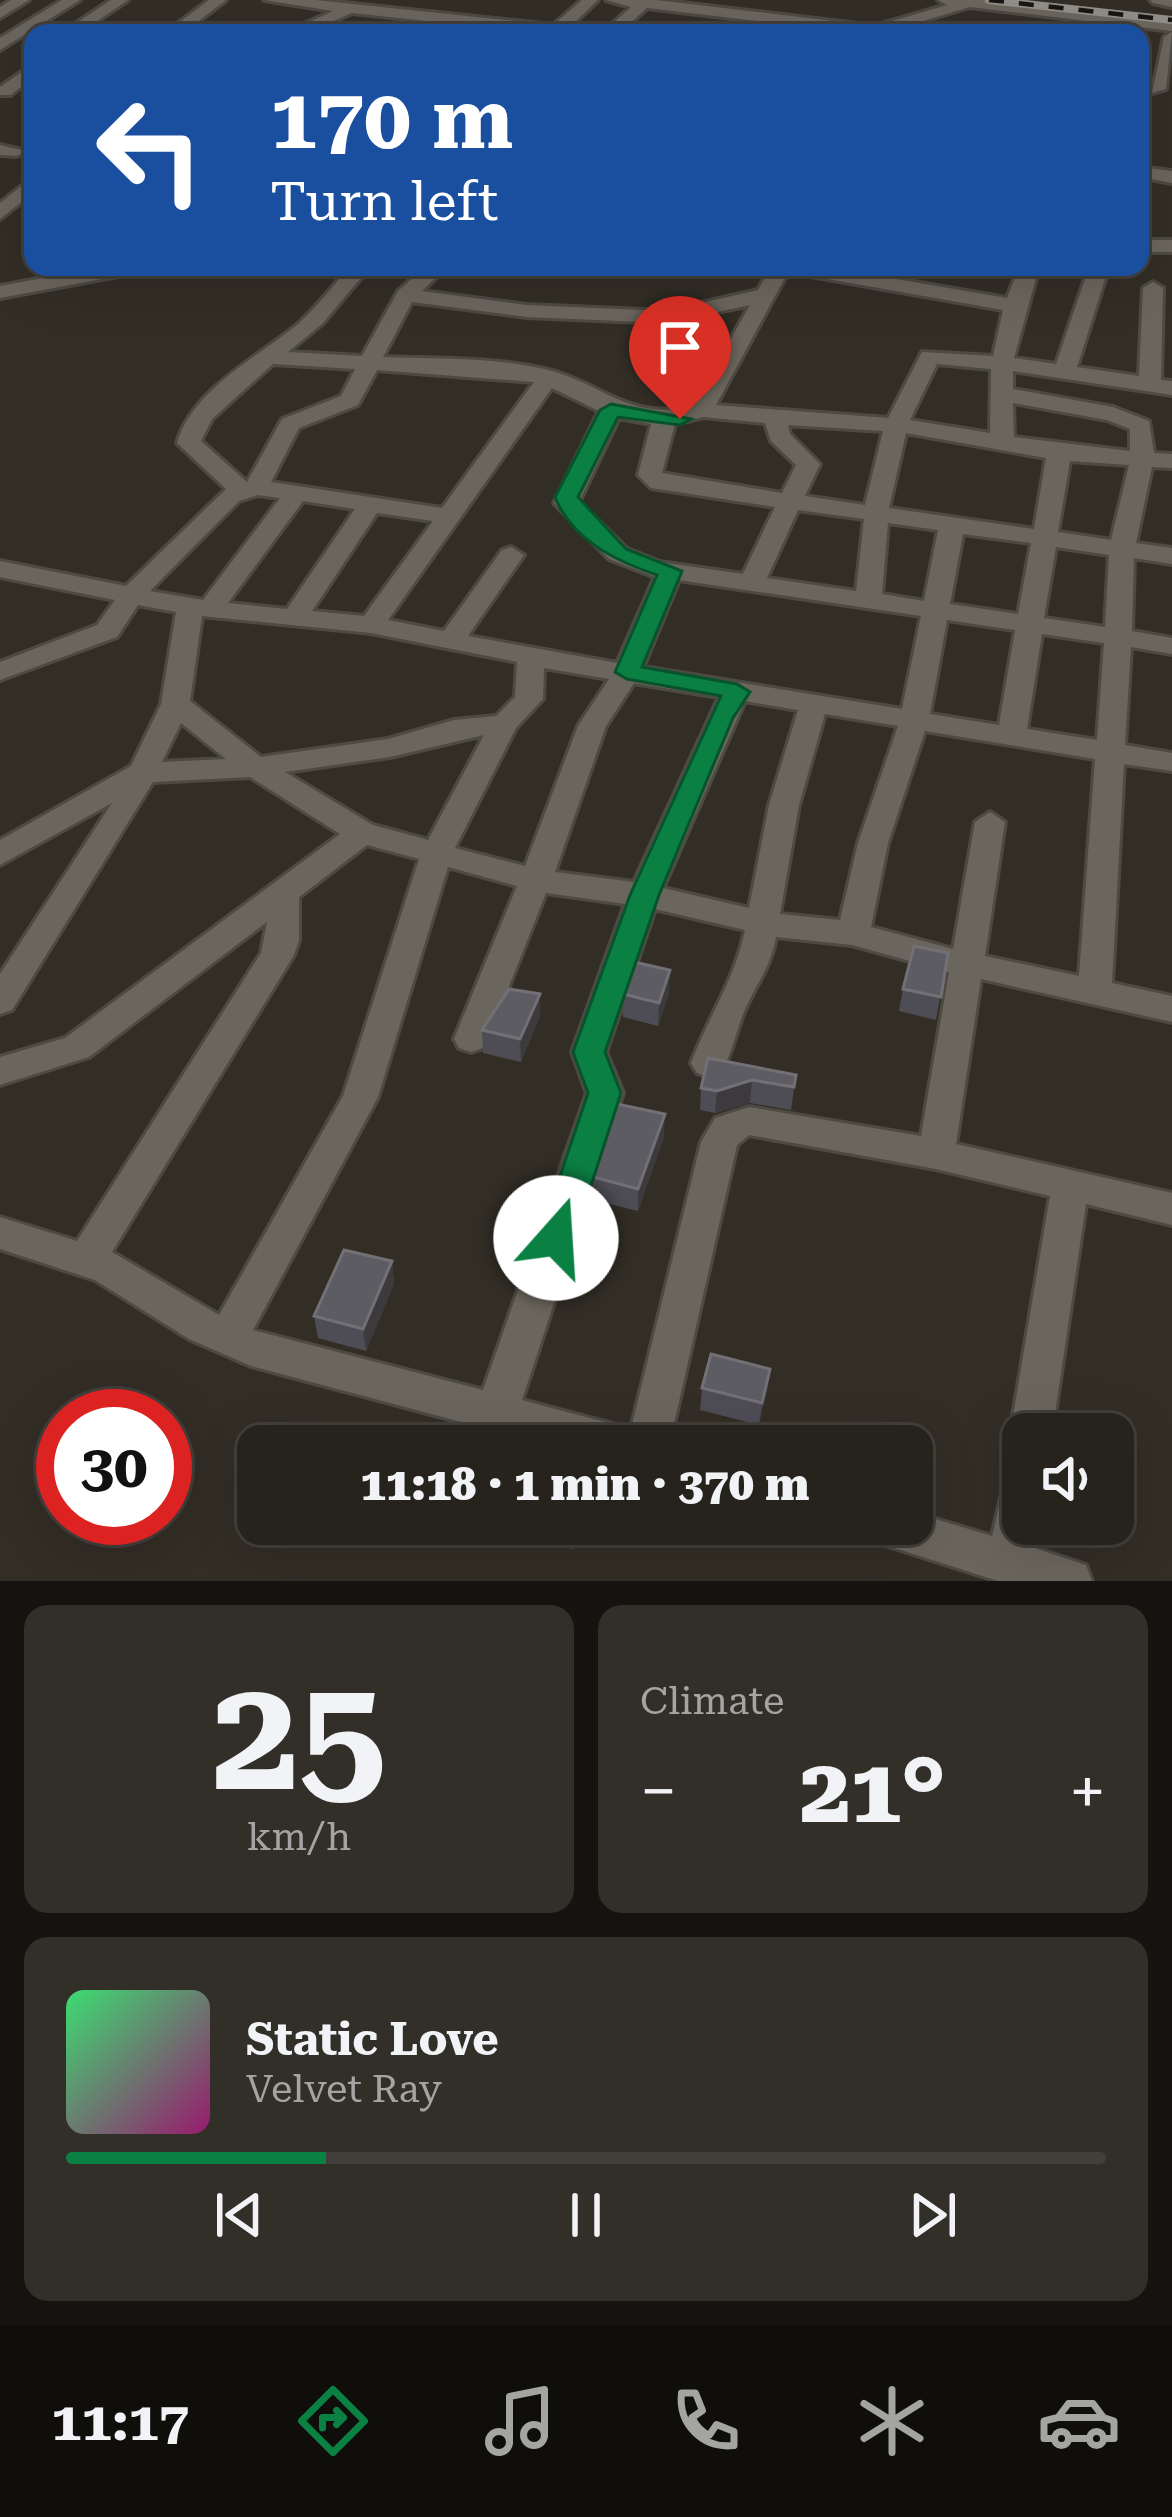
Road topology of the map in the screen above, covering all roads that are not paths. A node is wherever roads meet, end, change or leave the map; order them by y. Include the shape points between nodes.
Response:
1 (121, 0) edge
2 (219, 0) edge
3 (272, 0) edge
4 (591, 0) edge
5 (614, 0) edge
6 (946, 0) edge
7 (1158, 0) edge
8 (285, 1) edge
9 (69, 2) edge
10 (646, 2) edge
11 (1172, 2) edge
12 (969, 3) edge
13 (12, 5) edge
14 (999, 6) junction
15 (352, 9) junction
16 (512, 23) edge
17 (32, 24) edge
18 (83, 24) edge
19 (186, 24) edge
20 (315, 24) edge
21 (564, 24) edge
22 (620, 24) edge
23 (810, 24) edge
24 (897, 24) edge
25 (1035, 24) edge
26 (1099, 24) edge
27 (1172, 37) edge
28 (1157, 89) edge
29 (14, 92) edge
30 (0, 111) edge
31 (0, 274) edge
32 (86, 276) edge
33 (352, 276) edge
34 (427, 276) edge
35 (776, 276) edge
36 (842, 276) edge
37 (1026, 276) edge
38 (1096, 276) edge
39 (28, 287) junction
40 (1153, 288) dead end
41 (0, 292) edge
42 (405, 295) junction
43 (765, 295) junction
44 (1014, 306) junction
45 (271, 357) junction
46 (1002, 363) junction
47 (369, 367) junction
48 (1065, 372) junction
49 (549, 377) junction
50 (1161, 386) edge
51 (1004, 394) junction
52 (611, 410) junction
53 (702, 410) junction
54 (775, 417) junction
55 (664, 420) junction
56 (896, 425) junction
57 (1002, 442) junction
58 (1059, 453) junction
59 (1142, 460) junction
60 (1172, 461) edge
61 (248, 488) junction
62 (296, 494) junction
63 (790, 502) junction
64 (370, 505) junction
65 (878, 515) junction
66 (452, 517) junction
67 (952, 524) junction
68 (1045, 536) junction
69 (1123, 549) junction
70 (511, 555) dead end
71 (1172, 556) edge
72 (0, 569) edge
73 (670, 571) junction
74 (752, 582) junction
75 (131, 596) junction
76 (868, 600) junction
77 (201, 608) junction
78 (934, 611) junction
79 (296, 617) junction
80 (371, 625) junction
81 (1030, 627) junction
82 (1118, 637) junction
83 (451, 640) junction
84 (1172, 646) edge
85 (531, 658) junction
86 (0, 672) edge
87 (627, 672) junction
88 (737, 692) junction
89 (175, 704) junction
90 (814, 704) junction
91 (914, 721) junction
92 (504, 724) junction
93 (1011, 736) junction
94 (1110, 749) junction
95 (1172, 762) edge
96 (255, 767) junction
97 (142, 773) junction
98 (990, 821) dead end
99 (362, 833) junction
100 (438, 850) junction
101 (0, 854) edge
102 (535, 880) junction
103 (644, 895) junction
104 (283, 896) junction
105 (766, 924) junction
106 (853, 933) junction
107 (969, 965) junction
108 (1094, 994) junction
109 (0, 1001) edge
110 (1172, 1009) edge
111 (471, 1040) dead end
112 (709, 1064) edge
113 (0, 1071) edge
114 (936, 1154) junction
115 (1070, 1186) junction
116 (1172, 1209) edge
117 (0, 1233) edge
118 (86, 1259) junction
119 (227, 1340) junction
120 (497, 1411) junction
121 (1034, 1413) edge
122 (548, 1425) edge
123 (653, 1425) edge
124 (933, 1540) edge
125 (1013, 1545) edge
126 (1010, 1563) junction
127 (1070, 1581) edge

1 - 18 street
2 - 19 street
3 - 8 street
4 - 21 street
5 - 10 street
6 - 12 street
7 - 11 street
8 - 15 street
9 - 13 street
9 - 17 street
10 - 22 street
10 - 23 street
12 - 14 street
12 - 24 street
14 - 25 street
14 - 26 street
15 - 16 street
15 - 20 street
27 - 28 street
29 - 30 street
31 - 39 street
32 - 39 street
33 - 45 street
34 - 42 street
35 - 43 street
36 - 44 street
37 - 44 street
38 - 48 street
39 - 41 street
40 - 50 street
42 - 43 street via 526,311 676,316
42 - 47 street
43 - 53 street
44 - 46 street
45 - 47 street
45 - 61 street via 215,402 188,438
46 - 48 street
46 - 51 street
46 - 56 street via 930,357
47 - 49 street via 484,366
47 - 61 street via 341,406 290,424
48 - 50 street
49 - 52 street
49 - 66 street
51 - 57 street
51 - 59 street via 1134,421 1144,433
52 - 55 street
52 - 73 street via 566,503 626,559
53 - 54 street
53 - 55 street
54 - 56 street
54 - 63 street via 779,436 808,464
55 - 63 street via 653,480
56 - 57 street
56 - 65 street
57 - 58 street
58 - 59 street
58 - 68 street
59 - 60 street
59 - 69 street
61 - 62 street
61 - 75 street
62 - 64 street
62 - 77 street
63 - 65 street
63 - 74 street
64 - 66 street
64 - 79 street
65 - 67 street
65 - 76 street
66 - 80 street
67 - 68 street
67 - 78 street
68 - 69 street
68 - 81 street
69 - 71 street
69 - 82 street
70 - 83 street
72 - 75 street
73 - 74 street
73 - 87 street
74 - 76 street
75 - 77 street
75 - 86 street via 107,631
76 - 78 street
77 - 79 street
77 - 89 street
78 - 81 street
78 - 91 street
79 - 80 street
80 - 83 street
81 - 82 street
81 - 93 street
82 - 84 street
82 - 94 street
83 - 85 street
85 - 87 street
85 - 92 street via 529,699
87 - 88 street
87 - 102 street via 592,727
88 - 90 street
88 - 103 street
89 - 96 street
89 - 97 street
90 - 91 street
90 - 105 street via 784,805
91 - 93 street
91 - 106 street
92 - 96 street
92 - 100 street
93 - 94 street
94 - 95 street
94 - 108 street
96 - 97 street
96 - 99 street
97 - 101 street
97 - 109 street
98 - 107 street
99 - 100 street
99 - 104 street
100 - 102 street
100 - 119 street via 360,1097
102 - 103 street
102 - 111 street
103 - 105 street
103 - 120 street via 589,1052 604,1093
104 - 113 street via 76,1048
104 - 118 street via 277,955
105 - 106 street
105 - 112 street
106 - 107 street
107 - 108 street
107 - 114 street
108 - 110 street
114 - 115 street
114 - 123 street via 749,1121 728,1128
115 - 116 street
115 - 121 street
117 - 118 street
118 - 119 street
119 - 120 street
120 - 122 street
124 - 126 street
125 - 126 street
126 - 127 street

